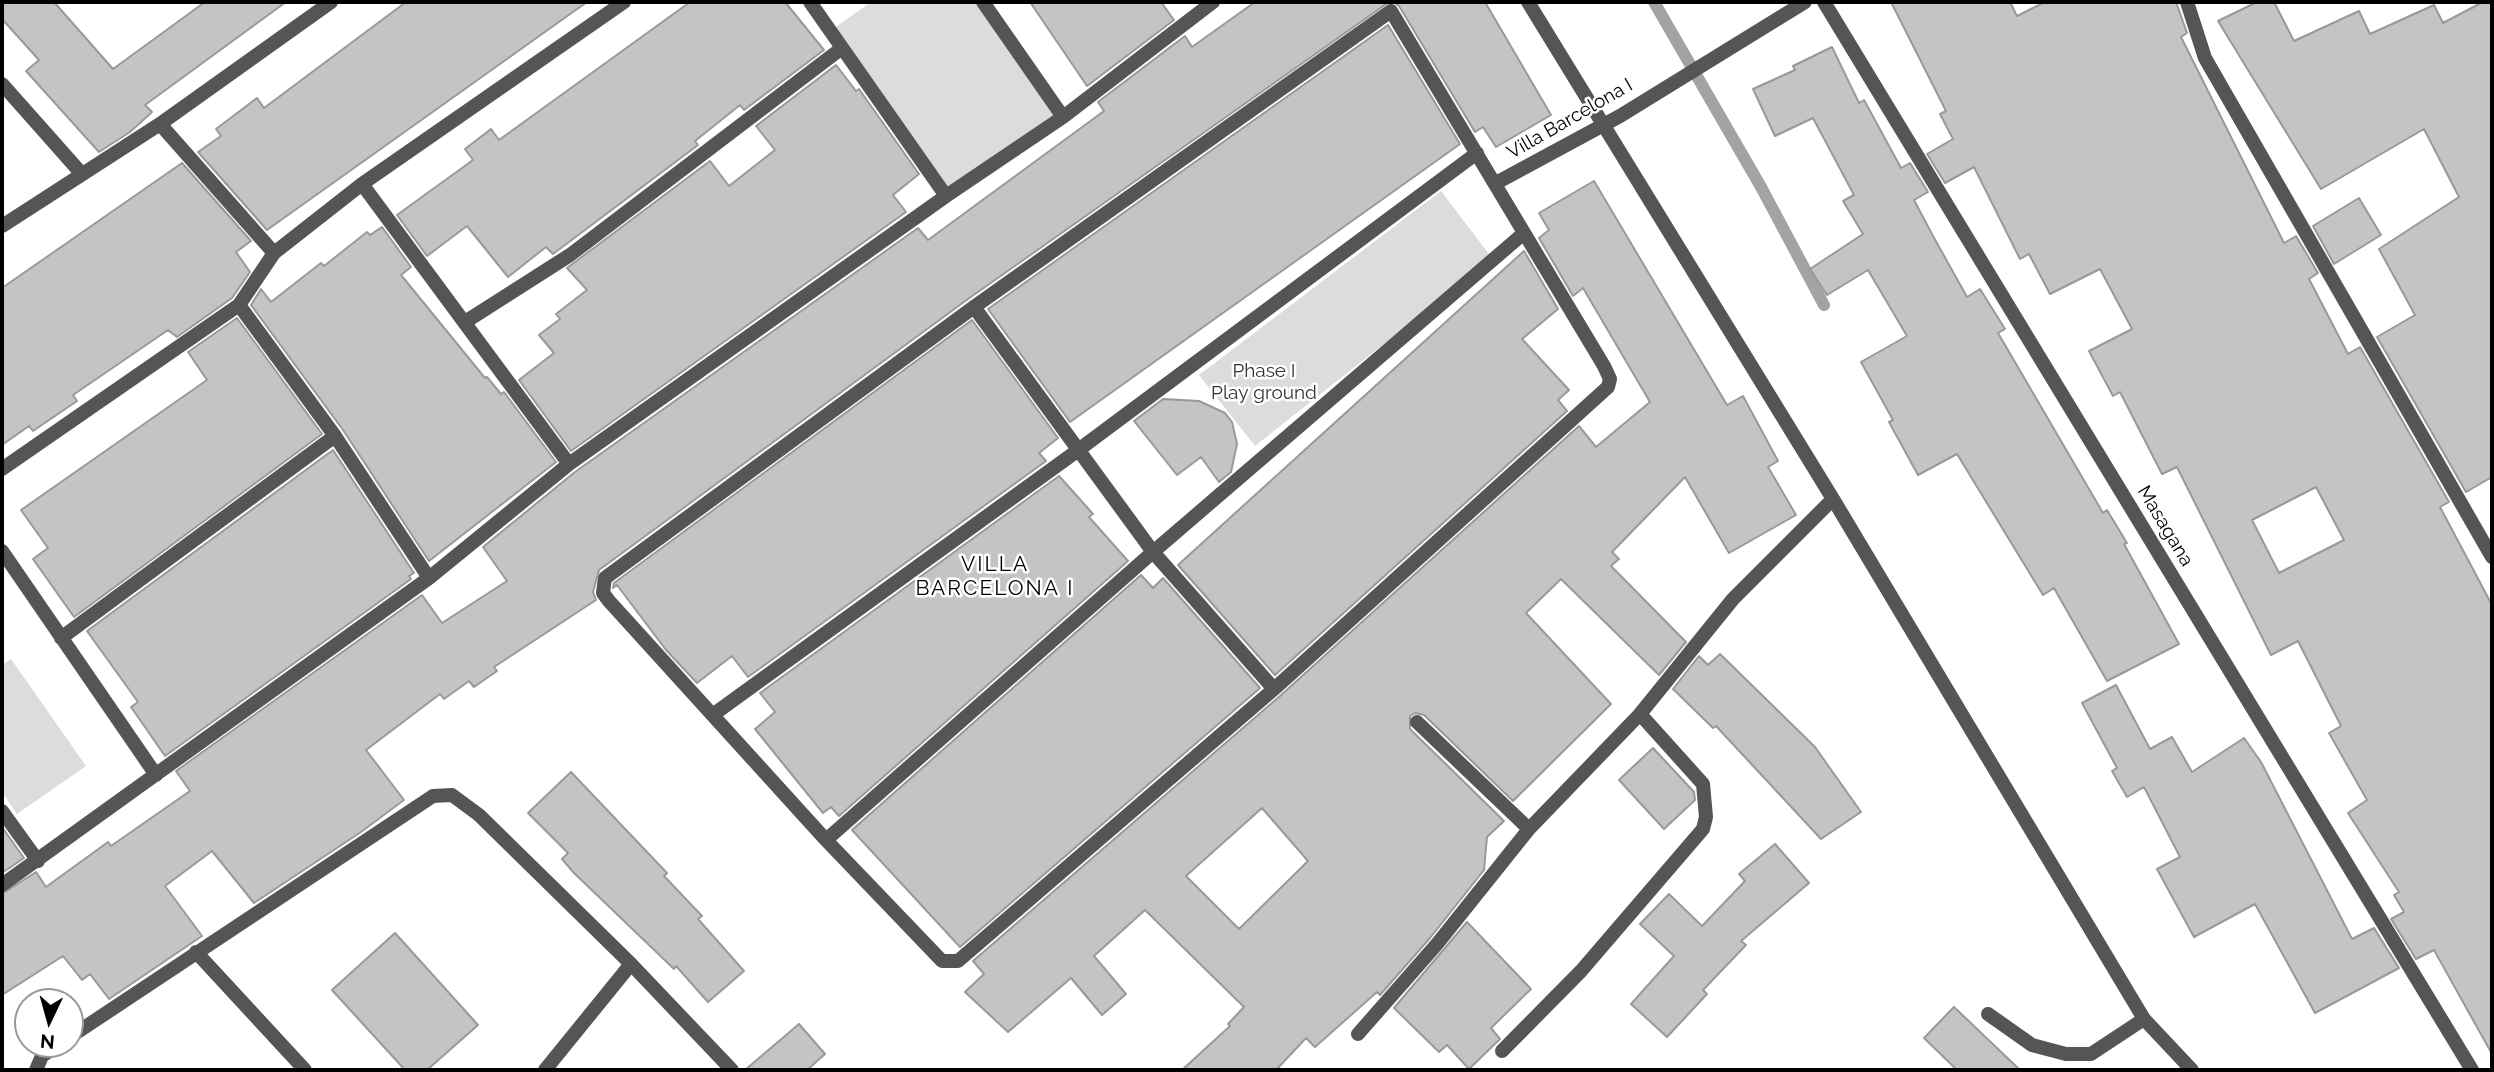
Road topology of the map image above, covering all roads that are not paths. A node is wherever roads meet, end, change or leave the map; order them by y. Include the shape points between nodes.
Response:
1 (331, 2) edge
2 (624, 2) edge
3 (810, 2) edge
4 (983, 2) edge
5 (1213, 2) edge
6 (1528, 2) edge
7 (1805, 2) edge
8 (1824, 2) edge
9 (2187, 2) edge
10 (1389, 7) edge
11 (842, 48) junction
12 (2, 84) edge
13 (1063, 117) junction
14 (160, 124) junction
15 (1602, 125) junction
16 (1477, 153) junction
17 (81, 173) junction
18 (1496, 183) junction
19 (362, 184) junction
20 (946, 196) junction
21 (2, 226) edge
22 (1524, 233) junction
23 (274, 253) junction
24 (239, 305) junction
25 (974, 307) junction
26 (465, 322) junction
27 (335, 436) junction
28 (1077, 451) junction
29 (569, 464) junction
30 (2, 469) edge
31 (1833, 499) junction
32 (2, 551) edge
33 (1153, 552) junction
34 (2492, 557) edge
35 (429, 578) junction
36 (61, 638) junction
37 (1274, 689) junction
38 (714, 714) junction
39 (1640, 714) junction
40 (1417, 722) dead end
41 (156, 775) junction
42 (2, 811) edge
43 (1529, 830) junction
44 (826, 840) junction
45 (38, 861) junction
46 (2, 885) edge
47 (196, 952) junction
48 (631, 964) junction
49 (1988, 1014) dead end
50 (2144, 1019) junction
51 (84, 1028) edge
52 (1358, 1034) dead end
53 (1502, 1051) dead end
54 (305, 1070) edge
55 (545, 1070) edge
56 (732, 1070) edge
57 (2192, 1070) edge
58 (2472, 1070) edge

1 - 14 street
2 - 19 street
3 - 11 street
4 - 13 street
5 - 13 street
6 - 15 street
7 - 15 street, Villa Barcelona I
8 - 58 street, Masagana
9 - 34 street via 2206,58
10 - 16 street
10 - 25 street
11 - 20 street
11 - 26 street via 570,254
12 - 17 street
13 - 20 street
14 - 17 street
14 - 23 street
15 - 18 street, Villa Barcelona I
15 - 31 street
16 - 18 street
16 - 28 street
17 - 21 street
18 - 22 street
19 - 23 street
19 - 26 street
20 - 29 street
22 - 33 street
22 - 37 street via 1607,373 1608,387
23 - 24 street
24 - 27 street
24 - 30 street
25 - 28 street
25 - 38 street via 605,578 603,593 609,601
26 - 29 street
27 - 35 street
27 - 36 street
28 - 33 street
28 - 38 street
29 - 35 street
31 - 39 street via 1733,599
31 - 50 street
32 - 36 street
33 - 37 street
33 - 44 street
35 - 41 street
36 - 41 street
37 - 44 street via 958,961 942,961
38 - 44 street
39 - 43 street
39 - 53 street via 1703,784 1703,829 1581,971
40 - 43 street
41 - 45 street
42 - 45 street
43 - 52 street
45 - 46 street
47 - 48 street via 433,796 452,795 479,815
47 - 51 street
47 - 54 street
48 - 55 street
48 - 56 street
49 - 50 street via 2032,1045 2066,1054 2091,1054
50 - 57 street

